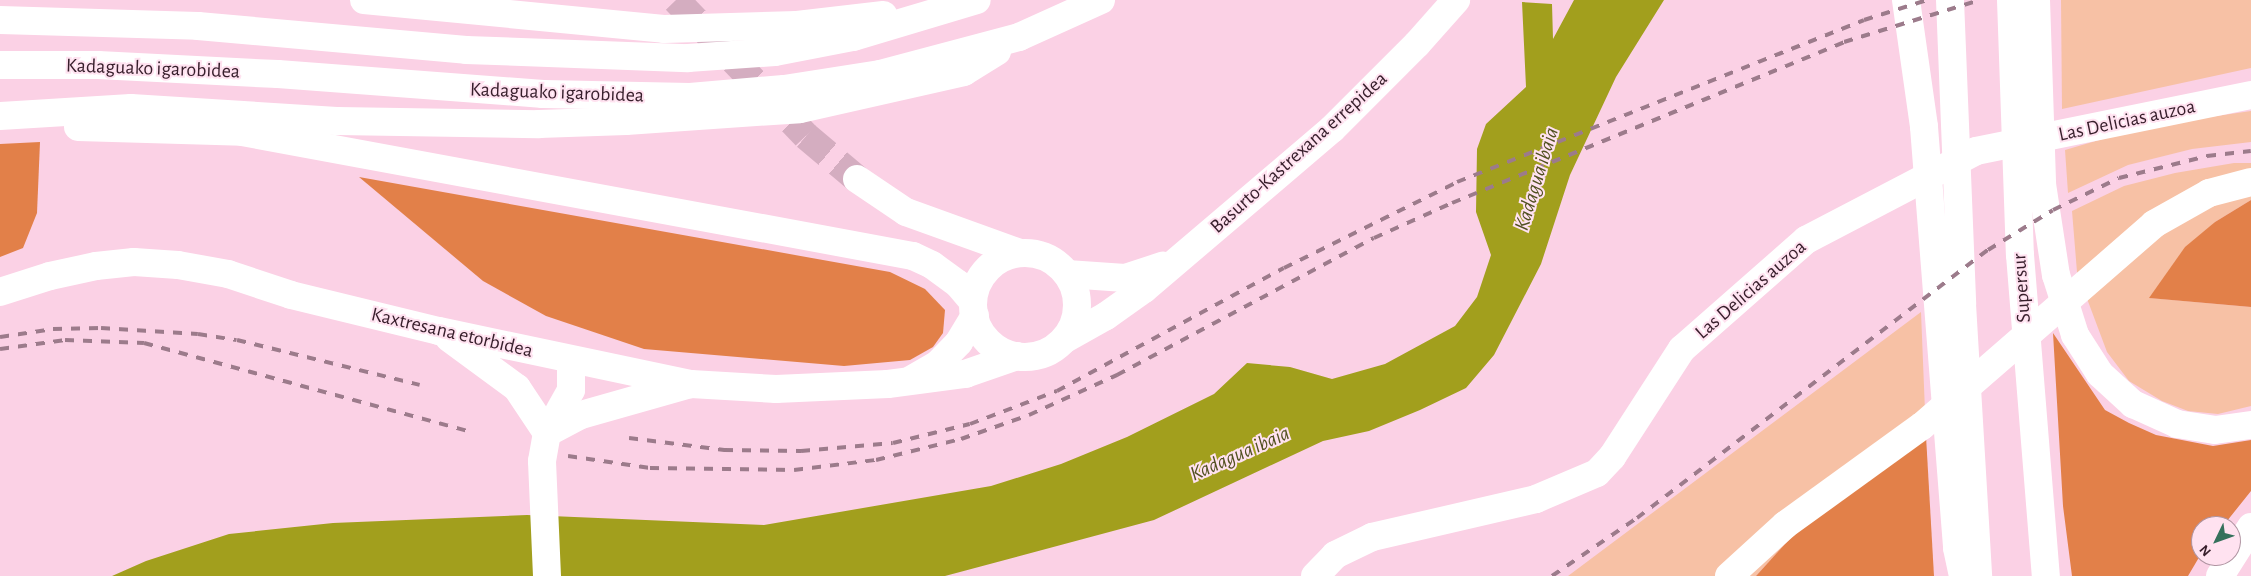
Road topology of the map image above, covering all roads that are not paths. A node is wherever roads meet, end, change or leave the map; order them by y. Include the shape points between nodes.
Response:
1 (364, 0) edge
2 (977, 0) edge
3 (1101, 0) edge
4 (1456, 0) edge
5 (1906, 0) edge
6 (1950, 0) edge
7 (2011, 0) edge
8 (2036, 0) edge
9 (934, 14) junction
10 (0, 20) edge
11 (1019, 37) junction
12 (0, 65) edge
13 (2251, 95) edge
14 (28, 115) junction
15 (0, 116) edge
16 (857, 180) tunnel mouth
17 (2251, 182) edge
18 (1020, 253) junction
19 (1180, 258) junction
20 (1067, 274) junction
21 (0, 292) edge
22 (974, 309) junction
23 (439, 331) junction
24 (1064, 339) junction
25 (1017, 356) junction
26 (571, 361) junction
27 (911, 380) junction
28 (691, 384) junction
29 (2251, 425) edge
30 (548, 433) junction
31 (2251, 527) edge
32 (547, 576) edge
33 (1315, 576) edge
34 (1729, 576) edge
35 (1963, 576) edge
36 (1978, 576) edge
37 (2046, 576) edge
38 (2220, 576) edge

1 - 9 main road via 664,29 761,27 861,16
2 - 9 main road, Kadaguako igarobidea
3 - 11 main road, Kadaguako igarobidea
4 - 19 main road, Basurto-Kastrexana errepidea via 1332,129
5 - 35 main road via 1924,127 1957,548
6 - 36 main road via 1962,304
7 - 37 main road, Supersur via 2020,255
8 - 29 main road via 2042,184 2056,274 2075,335 2100,374 2133,404 2177,424 2215,430
9 - 10 main road, Kadaguako igarobidea via 853,37 775,52 688,58 466,50 198,26
11 - 12 main road, Kadaguako igarobidea via 880,74 784,89 690,96 543,94 278,74 98,65
11 - 14 main road via 964,72 790,110 538,124 337,121 131,108
13 - 33 main road, Las Delicias auzoa via 1976,151 1806,240 1682,349 1612,457 1597,473 1536,500 1372,537 1335,555
14 - 15 main road
14 - 22 main road via 67,126 242,132 913,256 958,284
16 - 18 main road via 906,212
17 - 34 main road via 2209,193 2154,224 1922,426 1785,525
18 - 20 main road via 1046,258
18 - 22 main road via 993,264 976,287
19 - 20 main road, Basurto-Kastrexana errepidea via 1153,271 1125,278
19 - 24 main road, Basurto-Kastrexana errepidea via 1106,316
20 - 24 main road via 1075,290 1078,307 1074,324
21 - 23 main road, Kaxtresana etorbidea via 96,266 134,262 178,265 228,274 291,295
22 - 25 main road via 990,342
22 - 27 main road, Kaxtresana etorbidea via 959,342 938,364
23 - 26 main road, Kaxtresana etorbidea
23 - 30 main road via 517,388
24 - 25 main road via 1051,350 1034,356
25 - 27 main road, Kaxtresana etorbidea via 965,374
26 - 28 main road, Kaxtresana etorbidea
26 - 30 main road via 571,390
27 - 28 main road, Kaxtresana etorbidea via 776,389
28 - 30 main road via 581,415
30 - 32 main road via 542,461
31 - 38 main road

